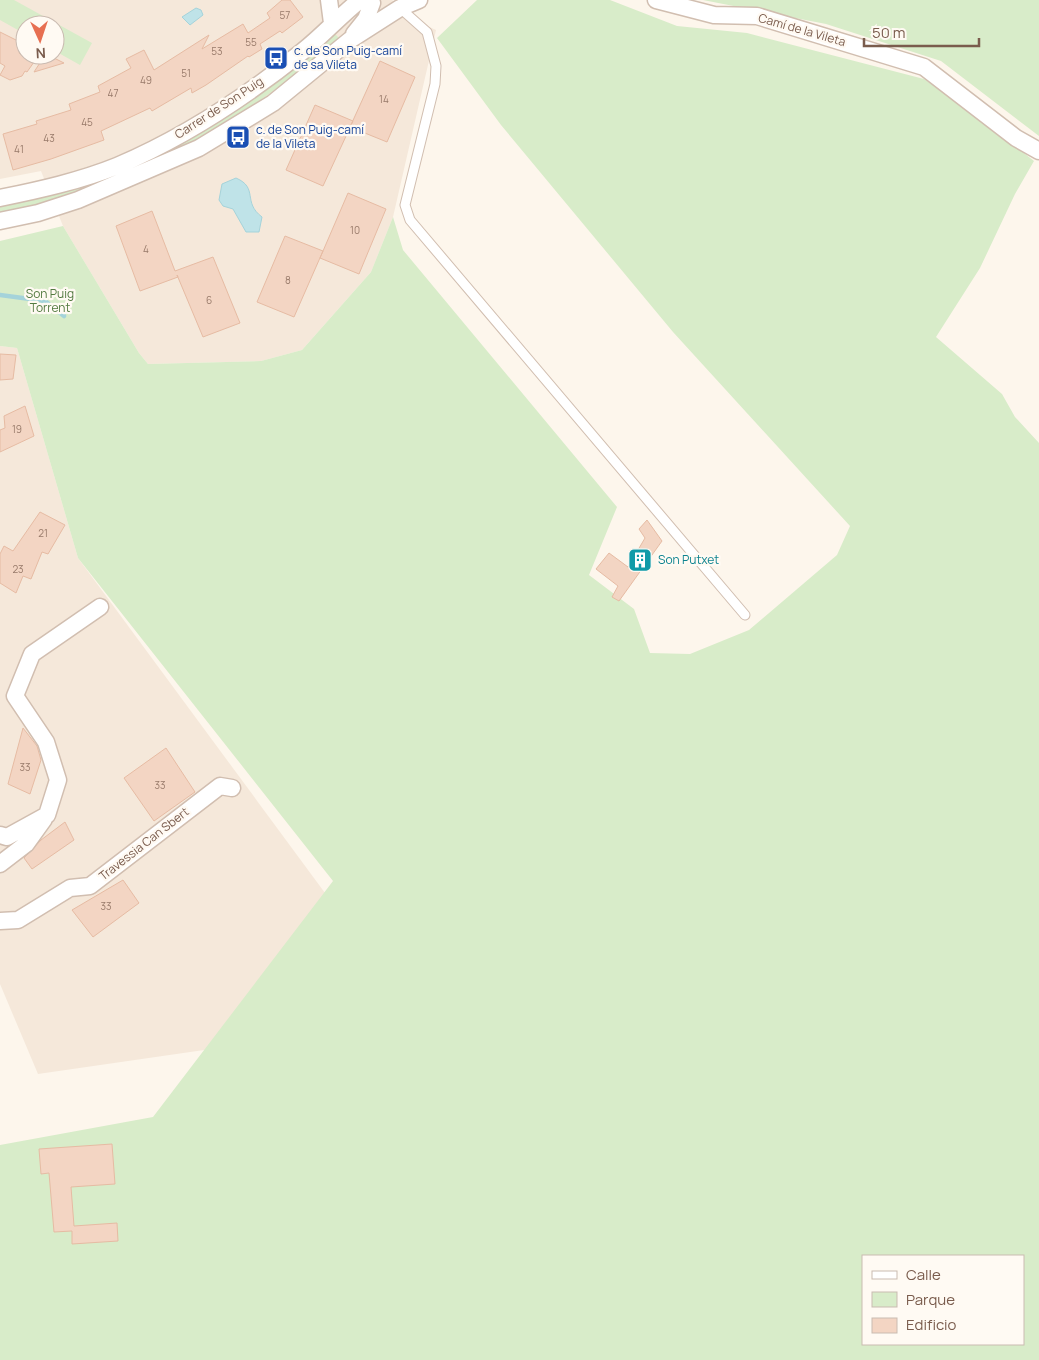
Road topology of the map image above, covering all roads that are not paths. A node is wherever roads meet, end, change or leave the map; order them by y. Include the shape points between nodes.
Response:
1 (329, 0) edge
2 (419, 0) edge
3 (656, 0) edge
4 (365, 1) edge
5 (398, 10) junction
6 (332, 23) junction
7 (350, 40) junction
8 (1039, 150) edge
9 (0, 198) edge
10 (0, 221) edge
11 (100, 607) dead end
12 (745, 615) dead end
13 (232, 788) dead end
14 (47, 816) junction
15 (0, 835) edge
16 (0, 864) edge
17 (0, 921) edge

1 - 6 street
2 - 5 street
3 - 8 street, Camí de la Vileta via 714,15 757,16 924,66 1016,138
4 - 5 street
4 - 6 street, Carrer de Son Puig
4 - 7 street, Carrer de Son Puig via 366,19
5 - 7 street, Carrer de Son Puig
5 - 12 lane via 427,32 436,66 405,205 410,220
6 - 9 street, Carrer de Son Puig via 304,50 189,130 116,166 62,184
7 - 10 street, Carrer de Son Puig via 274,103 198,148 78,200
11 - 14 street via 32,654 15,696 46,742 58,780
13 - 17 street, Travessia Can Sbert via 220,786 90,886 70,888 18,920
14 - 15 street via 7,837
14 - 16 street via 26,844

